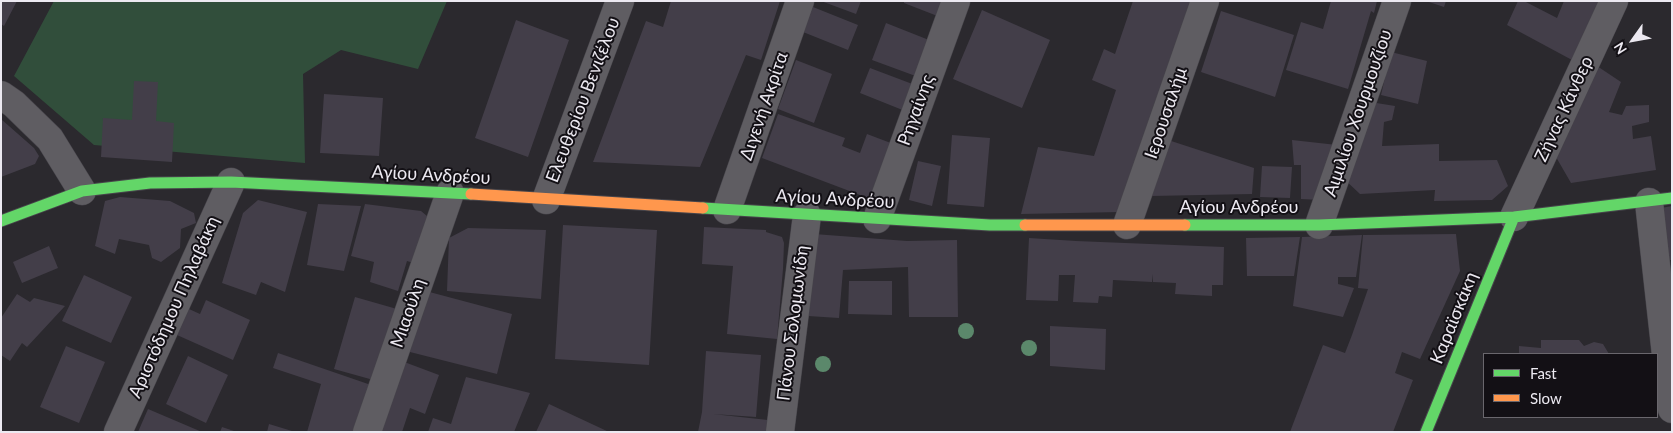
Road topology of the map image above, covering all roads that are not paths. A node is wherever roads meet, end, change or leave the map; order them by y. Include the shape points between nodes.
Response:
1 (620, 1) edge
2 (800, 1) edge
3 (956, 1) edge
4 (1205, 1) edge
5 (1397, 1) edge
6 (1614, 1) edge
7 (1, 95) edge
8 (231, 182) junction
9 (82, 192) junction
10 (450, 193) junction
11 (546, 200) junction
12 (1660, 200) edge
13 (727, 210) junction
14 (807, 215) junction
15 (1514, 217) junction
16 (877, 219) junction
17 (1, 221) edge
18 (1127, 225) junction
19 (1319, 225) junction
20 (1672, 409) edge
21 (118, 432) edge
22 (367, 432) edge
23 (780, 432) edge
24 (1426, 432) edge

1 - 11 street, Ελευθερίου Βενιζέλου
2 - 13 street, Διγενή Ακρίτα
3 - 16 street, Ρηγαίνης
4 - 18 street, Ιερουσαλήμ
5 - 19 street, Αιμιλίου Χουρμουζίου
6 - 15 street, Ζήνας Κάνθερ
7 - 9 street via 50,139
8 - 9 street, Αγίου Ανδρέου via 150,183
8 - 10 street, Αγίου Ανδρέου
8 - 21 street, Αριστόδημου Πηλαβάκη
9 - 17 street, Αγίου Ανδρέου
10 - 11 street, Αγίου Ανδρέου
10 - 22 street, Μιαούλη
11 - 13 street, Αγίου Ανδρέου
12 - 15 street, Αγίου Ανδρέου
12 - 20 street
13 - 14 street, Αγίου Ανδρέου
14 - 16 street, Αγίου Ανδρέου
14 - 23 street, Πάνου Σολομωνίδη
15 - 19 street, Αγίου Ανδρέου
15 - 24 street, Καραϊσκάκη
16 - 18 street, Αγίου Ανδρέου via 990,226
18 - 19 street, Αγίου Ανδρέου

